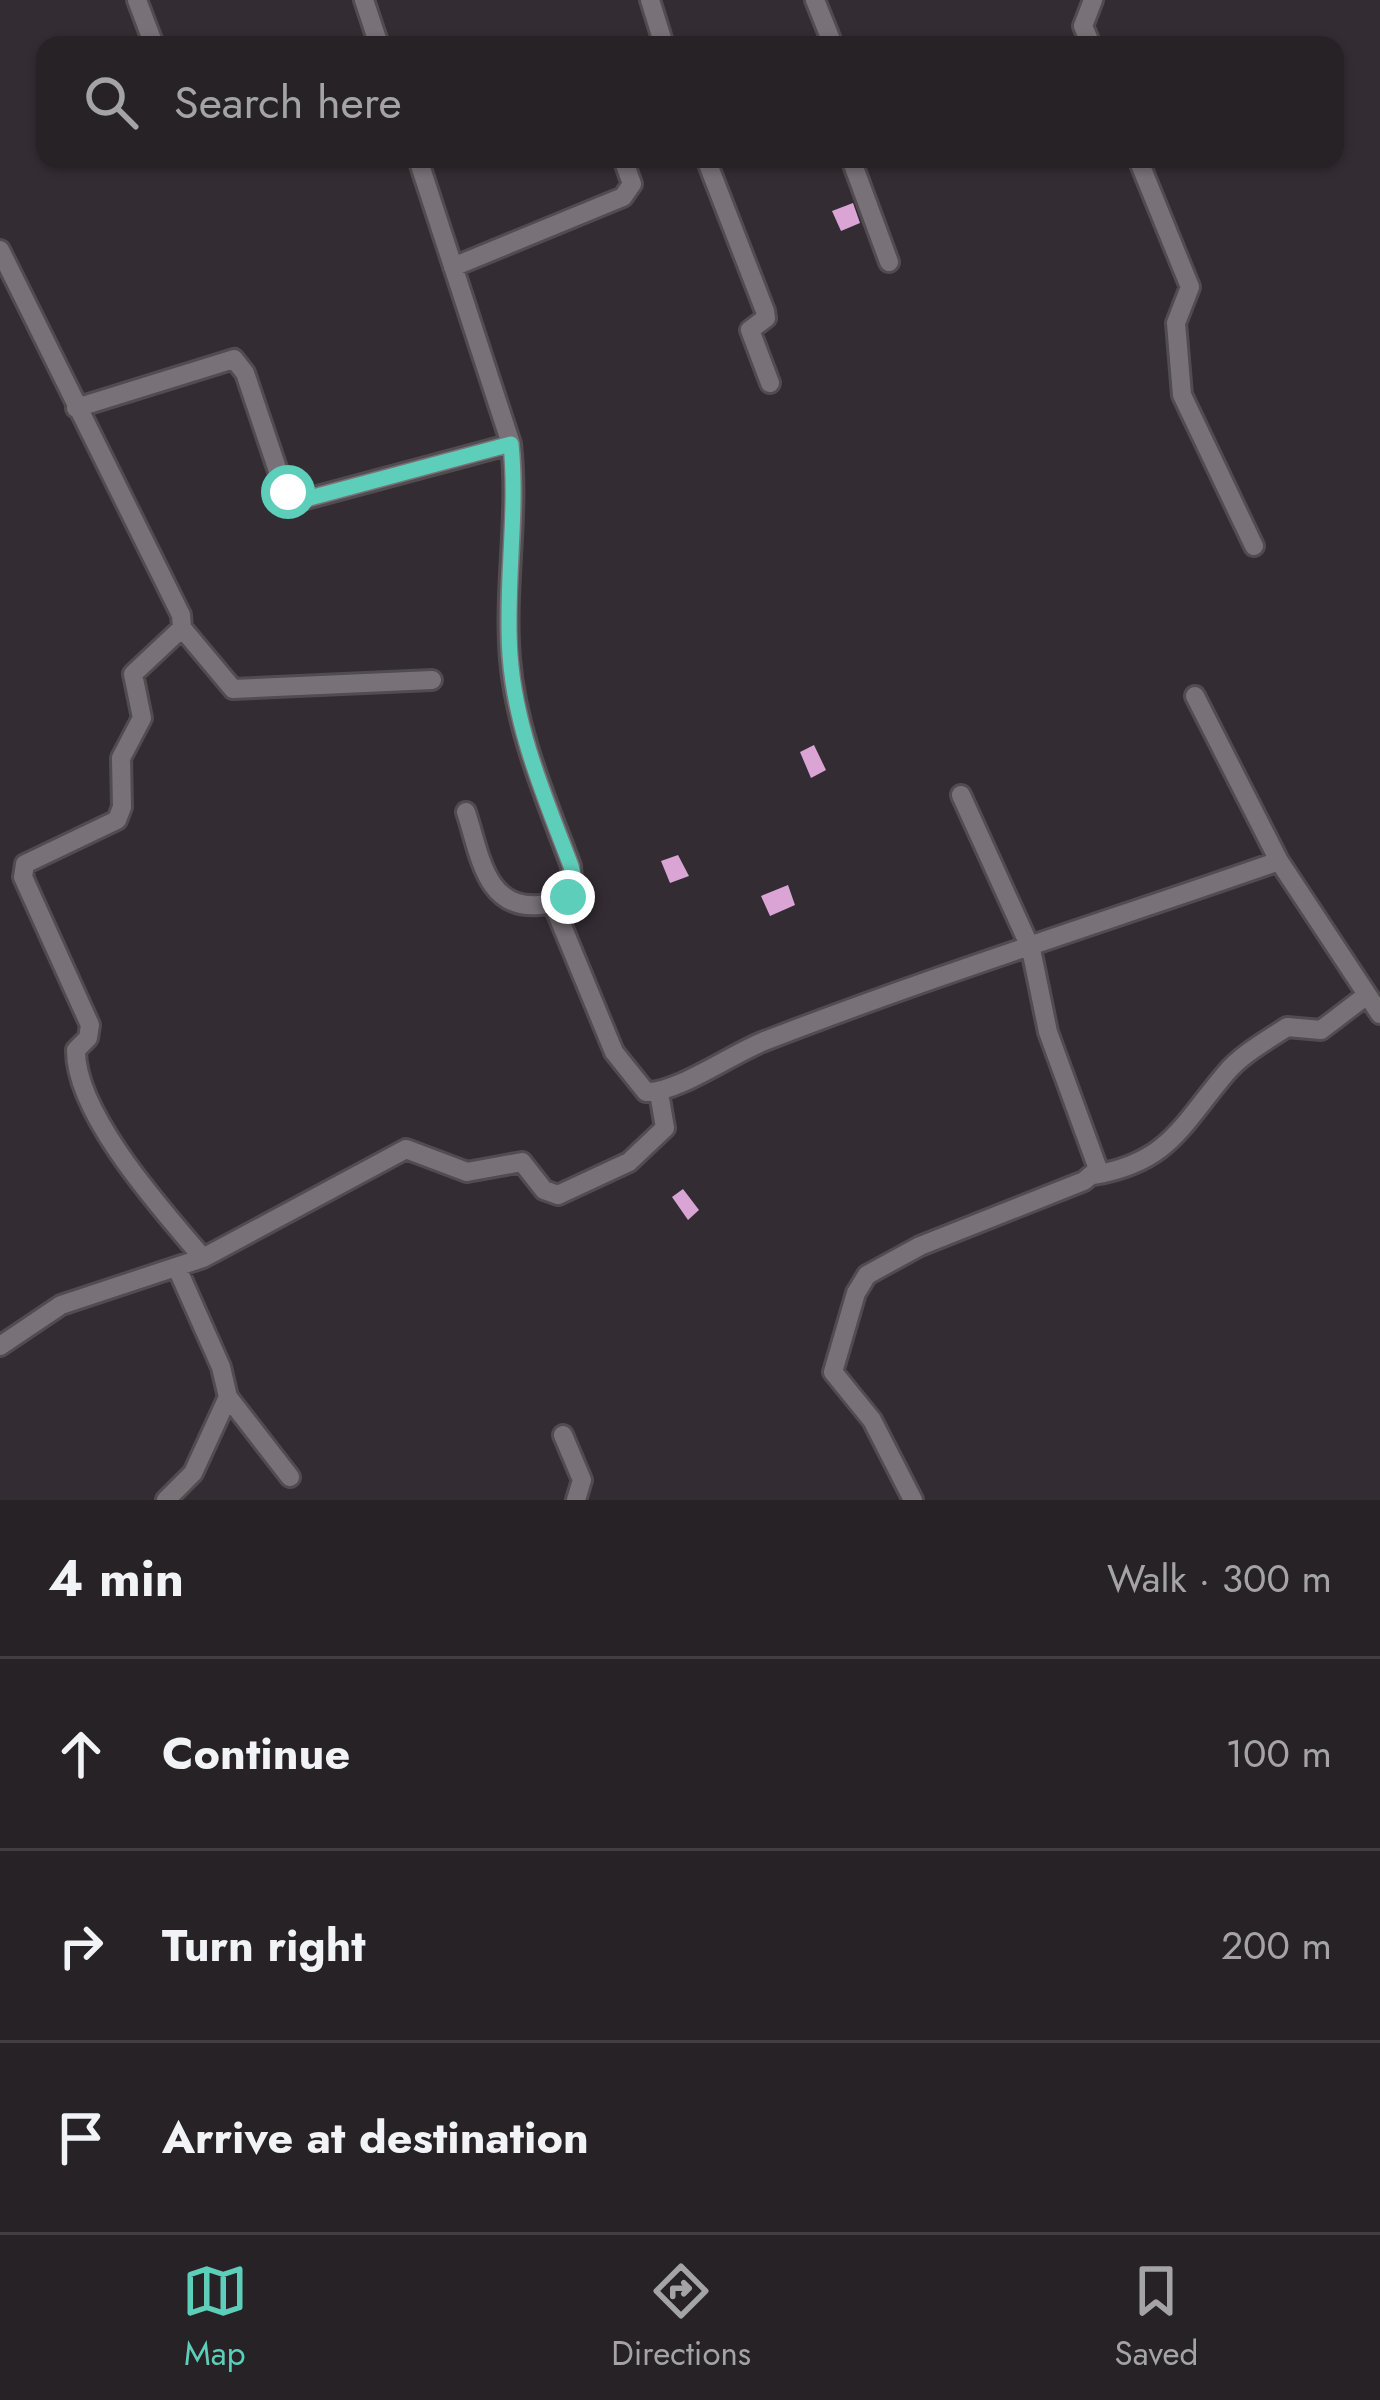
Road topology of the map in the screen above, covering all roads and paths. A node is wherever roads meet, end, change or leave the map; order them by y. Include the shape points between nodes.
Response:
1 (137, 0) edge
2 (364, 0) edge
3 (650, 0) edge
4 (814, 0) edge
5 (1093, 0) edge
6 (151, 36) edge
7 (376, 36) edge
8 (661, 36) edge
9 (828, 36) edge
10 (1087, 36) edge
11 (421, 168) edge
12 (626, 168) edge
13 (709, 168) edge
14 (854, 168) edge
15 (1142, 168) edge
16 (0, 250) edge
17 (889, 262) dead end
18 (453, 267) junction
19 (770, 383) dead end
20 (76, 408) junction
21 (511, 444) junction
22 (1254, 546) dead end
23 (182, 628) junction
24 (432, 680) dead end
25 (1196, 696) dead end
26 (961, 795) dead end
27 (466, 812) dead end
28 (1279, 860) junction
29 (553, 904) junction
30 (1031, 949) junction
31 (1366, 995) junction
32 (1380, 1014) edge
33 (659, 1093) junction
34 (1094, 1175) junction
35 (203, 1258) junction
36 (177, 1268) junction
37 (0, 1346) edge
38 (228, 1397) junction
39 (563, 1435) dead end
40 (290, 1477) dead end
41 (166, 1500) edge
42 (576, 1500) edge
43 (913, 1500) edge

1 - 6 street
2 - 7 street
3 - 8 street
4 - 9 street
5 - 10 street
11 - 18 street
12 - 18 street via 632,184 623,197
13 - 19 street via 765,311 750,330
14 - 17 street
15 - 22 street via 1190,287 1176,323 1182,394
16 - 20 street
18 - 21 street
20 - 21 street via 234,359 281,480 306,499
20 - 23 street
21 - 29 street via 515,695 575,882
23 - 24 street via 233,689
23 - 35 street via 133,674 142,718 121,758 117,820 39,855 22,877 90,1025 76,1061 98,1113 134,1174
25 - 28 street
26 - 30 street
27 - 29 street via 492,890 523,907
28 - 30 street
28 - 31 street
29 - 33 street via 624,1069 646,1092
30 - 33 street via 749,1048
30 - 34 street via 1048,1032 1098,1162
31 - 32 street
31 - 34 street via 1321,1030 1287,1027 1226,1072 1166,1147 1134,1166
33 - 35 street via 665,1128 628,1162 558,1196 522,1162 467,1172 406,1149
34 - 43 street via 905,1253 861,1283 833,1372 872,1420
35 - 36 street
36 - 37 street via 61,1305
36 - 38 street
38 - 40 street
38 - 41 street via 193,1473
39 - 42 street via 582,1480

